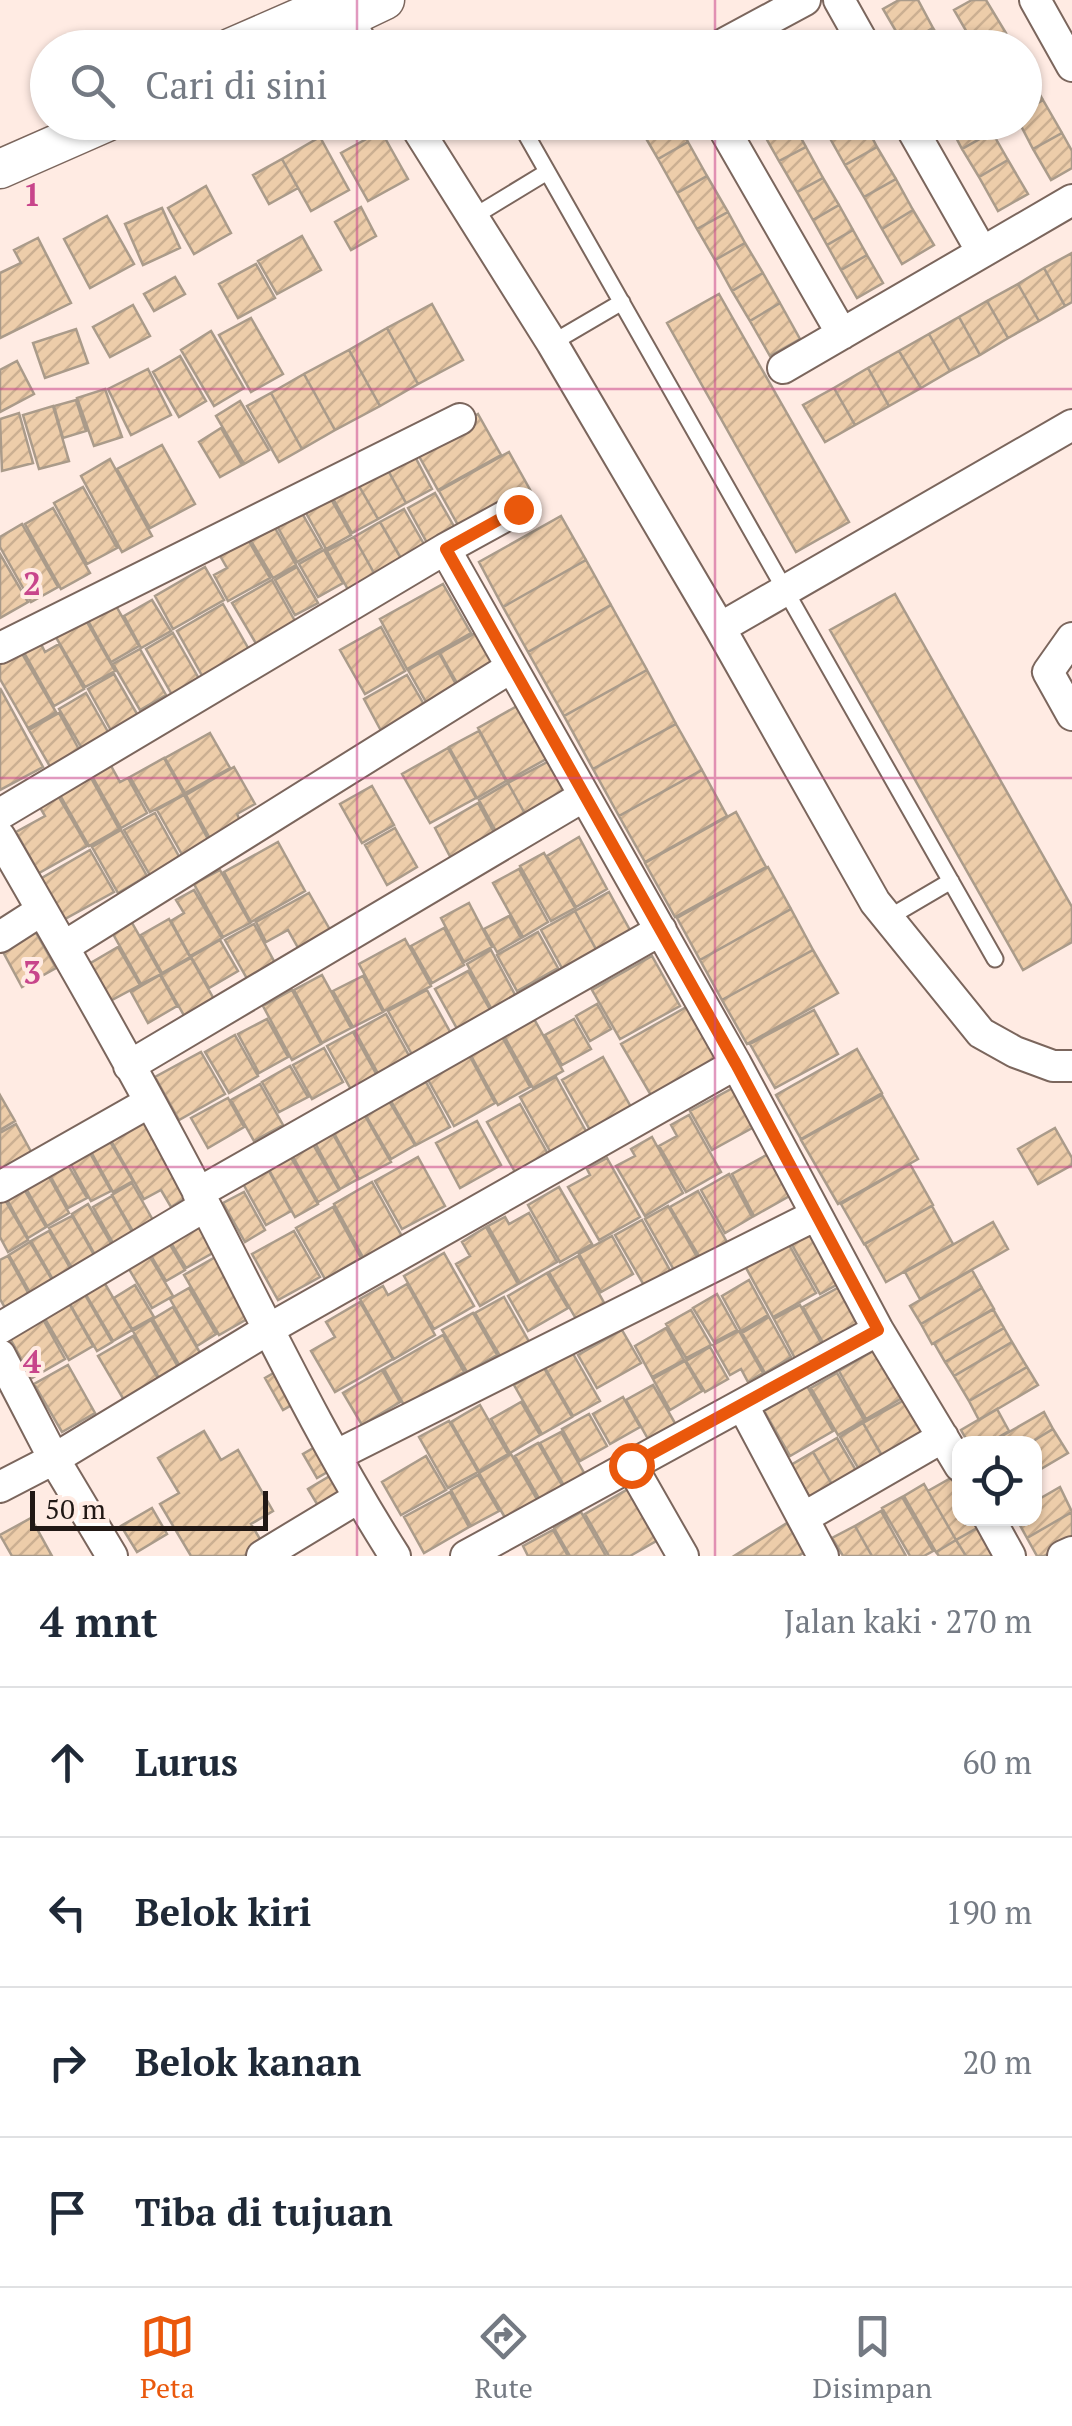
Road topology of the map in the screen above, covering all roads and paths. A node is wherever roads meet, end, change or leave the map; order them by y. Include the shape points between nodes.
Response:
1 (385, 0) edge
2 (806, 0) edge
3 (839, 0) edge
4 (1035, 0) edge
5 (351, 22) edge
6 (314, 30) edge
7 (750, 30) edge
8 (856, 30) edge
9 (1072, 66) edge
10 (30, 133) edge
11 (65, 140) edge
12 (424, 140) edge
13 (529, 140) edge
14 (730, 140) edge
15 (918, 140) edge
16 (0, 146) edge
17 (0, 168) edge
18 (547, 172) junction
19 (1072, 200) edge
20 (473, 218) junction
21 (982, 252) junction
22 (622, 302) junction
23 (842, 334) junction
24 (552, 343) junction
25 (783, 368) dead end
26 (460, 419) dead end
27 (1072, 425) edge
28 (518, 509) dead end
29 (446, 549) junction
30 (787, 589) junction
31 (720, 628) junction
32 (1072, 638) edge
33 (0, 648) edge
34 (510, 668) junction
35 (1072, 715) edge
36 (584, 796) junction
37 (0, 814) edge
38 (0, 837) edge
39 (952, 881) junction
40 (42, 910) junction
41 (888, 918) junction
42 (661, 930) junction
43 (0, 937) edge
44 (64, 946) junction
45 (995, 958) dead end
46 (736, 1064) junction
47 (129, 1066) junction
48 (1072, 1066) edge
49 (148, 1103) junction
50 (0, 1187) edge
51 (202, 1199) junction
52 (816, 1215) junction
53 (0, 1328) edge
54 (268, 1330) junction
55 (878, 1330) junction
56 (0, 1355) edge
57 (743, 1406) junction
58 (943, 1436) junction
59 (952, 1452) edge
60 (338, 1454) junction
61 (54, 1459) junction
62 (631, 1465) junction
63 (0, 1487) edge
64 (358, 1498) junction
65 (803, 1518) junction
66 (993, 1526) edge
67 (1072, 1552) edge
68 (112, 1556) edge
69 (262, 1556) edge
70 (395, 1556) edge
71 (466, 1556) edge
72 (684, 1556) edge
73 (823, 1556) edge
74 (1010, 1556) edge
75 (1063, 1556) edge

1 - 5 street
2 - 7 street
3 - 8 street
4 - 9 street
5 - 6 street
10 - 16 street
11 - 17 street
12 - 20 street
13 - 18 lane
14 - 23 street
15 - 21 street
18 - 20 lane
18 - 22 lane
19 - 21 street
20 - 24 street
21 - 23 street
22 - 24 lane
22 - 30 lane
23 - 25 street
24 - 31 street
26 - 33 street
27 - 30 street
28 - 29 street
29 - 34 street
29 - 37 street
30 - 31 street
30 - 39 lane
31 - 41 street
32 - 35 street via 1048,672
34 - 36 street
34 - 44 street
36 - 42 street
36 - 47 street
38 - 40 street
39 - 41 lane
39 - 45 lane
40 - 43 street
40 - 44 street
41 - 48 street via 981,1033 1053,1066
42 - 46 street
42 - 51 street
44 - 47 street
46 - 52 street
46 - 54 street
47 - 49 street
49 - 50 street
49 - 51 street
51 - 53 street
51 - 54 street
52 - 55 street
52 - 60 street
54 - 60 street
54 - 61 street
55 - 57 street
55 - 58 street
56 - 61 street
57 - 62 street
57 - 65 street
58 - 59 street
58 - 65 street
60 - 64 street
61 - 63 street
61 - 68 street
62 - 71 street
62 - 72 street
64 - 69 street
64 - 70 street
65 - 73 street
66 - 74 street
67 - 75 street

